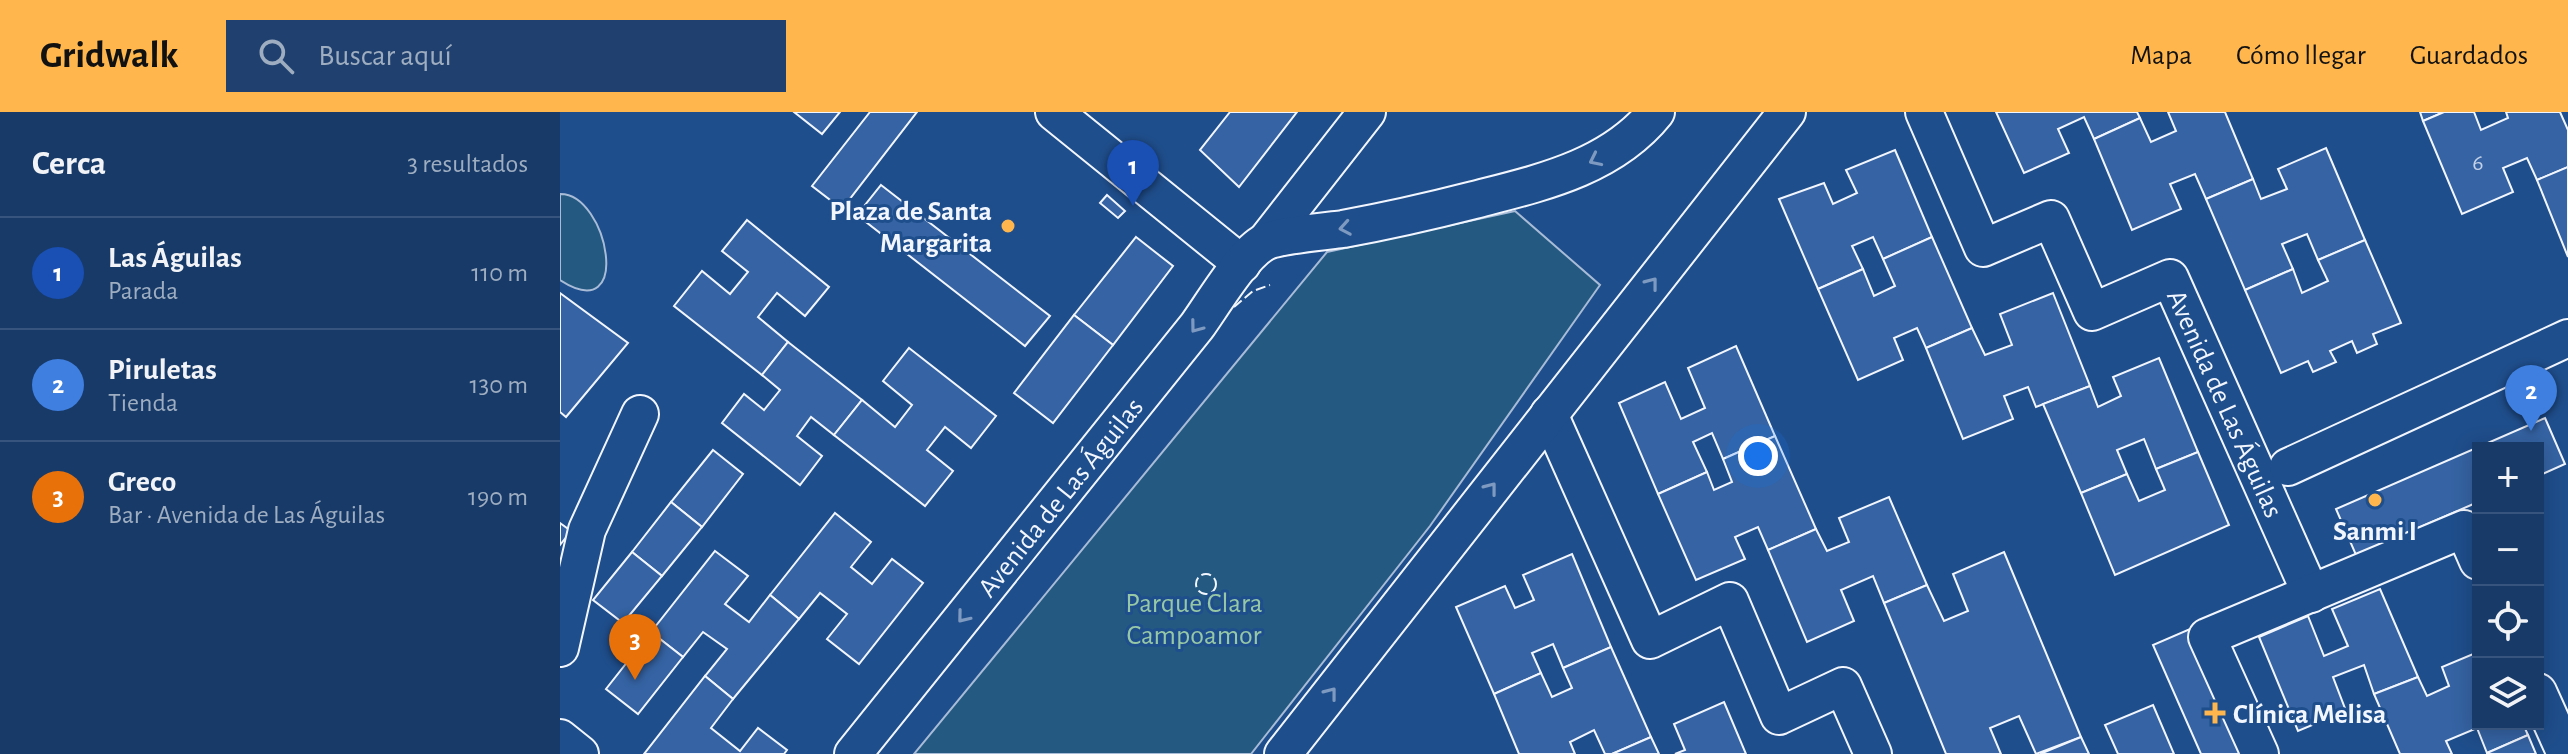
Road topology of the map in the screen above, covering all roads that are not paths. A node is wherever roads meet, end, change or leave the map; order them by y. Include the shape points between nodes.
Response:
1 (1054, 112) edge
2 (1367, 112) edge
3 (1656, 112) edge
4 (1787, 112) edge
5 (1924, 112) edge
6 (1254, 252) junction
7 (2568, 338) edge
8 (640, 414) dead end
9 (1549, 414) junction
10 (2288, 467) dead end
11 (2472, 547) edge
12 (2311, 594) junction
13 (560, 648) edge
14 (2544, 705) edge
15 (560, 738) edge
16 (580, 754) edge
17 (853, 754) edge
18 (1283, 754) edge
19 (1873, 754) edge
20 (2260, 754) edge
21 (2566, 754) edge

1 - 6 street
2 - 6 street, Avenida de Las Águilas
3 -> 6 street via 1622,145 1555,178
9 -> 4 street
5 - 12 street, Avenida de Las Águilas via 1983,248 2051,219 2092,312 2170,278
6 -> 17 street, Avenida de Las Águilas
7 - 10 street
8 - 13 street via 587,530
18 -> 9 street
9 - 19 street via 1650,640 1730,601 1779,716 1843,686
11 - 12 street via 2464,529
12 - 20 street via 2207,637
14 - 21 street
15 - 16 street

